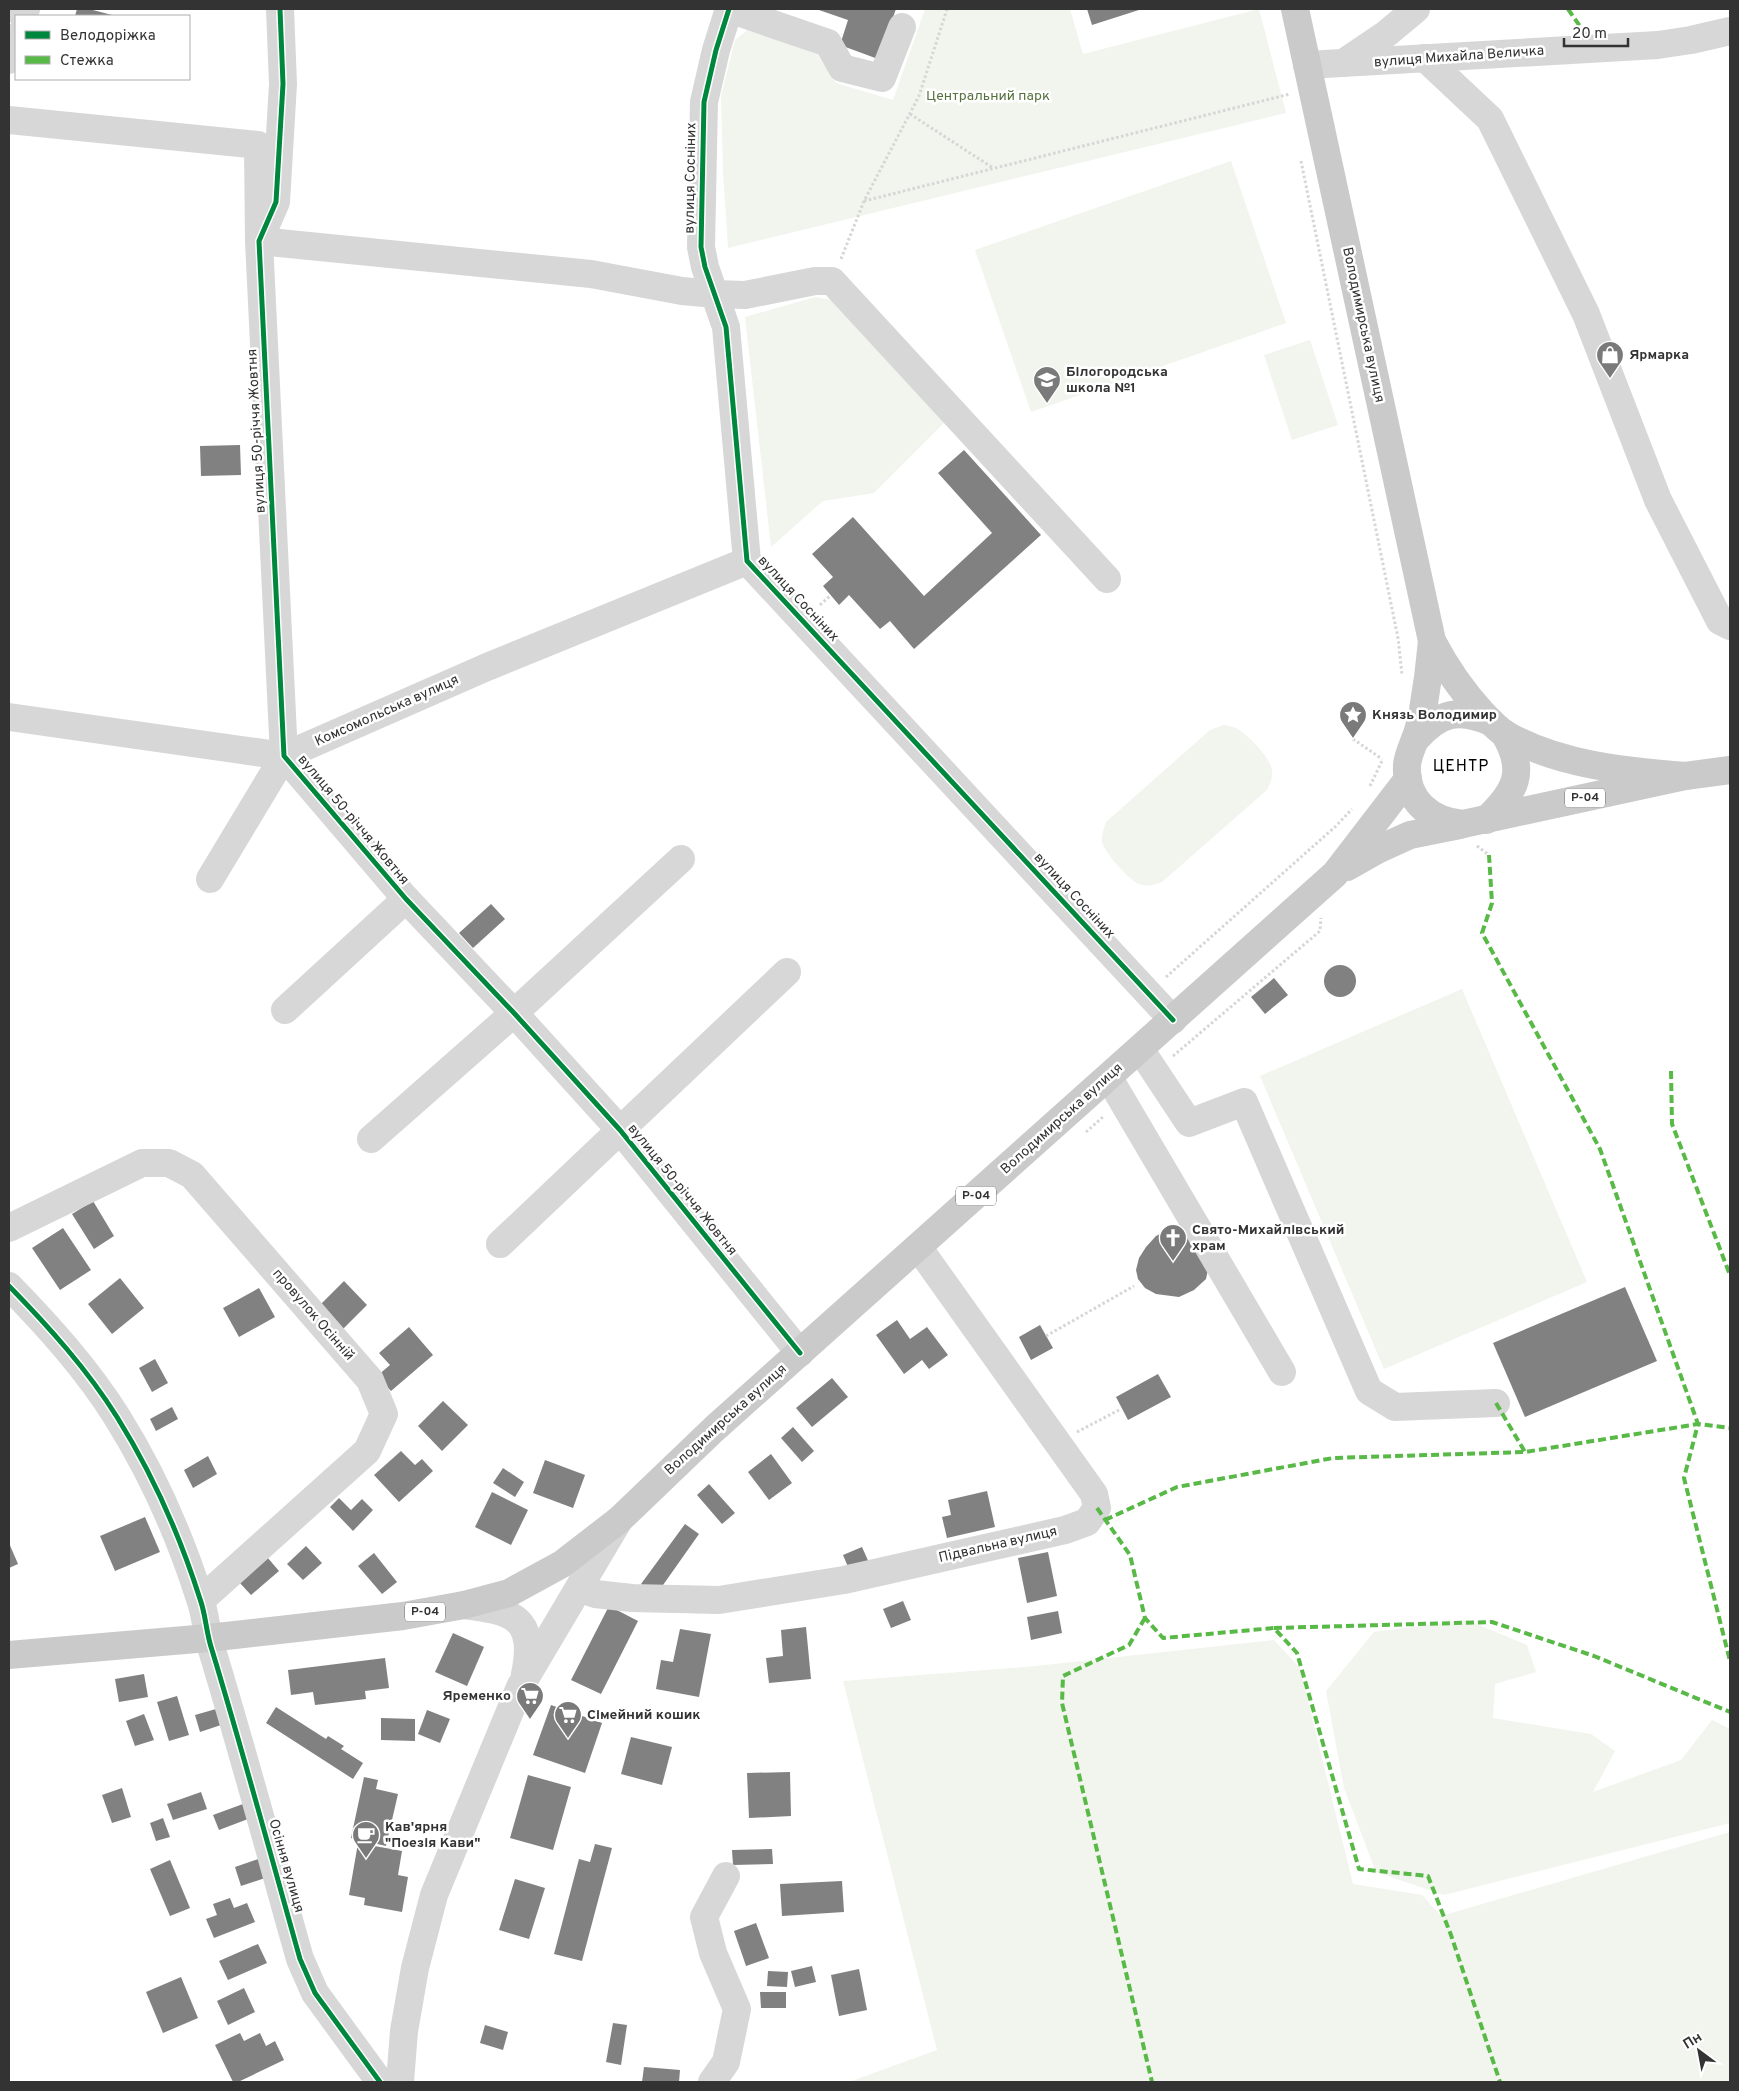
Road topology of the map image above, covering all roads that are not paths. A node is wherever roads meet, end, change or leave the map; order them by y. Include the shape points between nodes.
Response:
1 (280, 9) edge
2 (729, 9) edge
3 (1295, 9) edge
4 (1416, 9) edge
5 (902, 27) dead end
6 (1730, 31) edge
7 (15, 40) edge
8 (1424, 58) junction
9 (9, 60) edge
10 (1342, 64) junction
11 (1309, 77) junction
12 (9, 120) edge
13 (259, 241) junction
14 (715, 294) junction
15 (747, 561) junction
16 (1107, 579) dead end
17 (1730, 626) edge
18 (1432, 642) junction
19 (9, 717) edge
20 (1498, 728) junction
21 (1416, 739) junction
22 (284, 756) junction
23 (1730, 770) edge
24 (1685, 776) junction
25 (1408, 779) junction
26 (1473, 829) junction
27 (681, 859) dead end
28 (1335, 874) junction
29 (210, 879) dead end
30 (406, 898) junction
31 (787, 972) dead end
32 (285, 1010) dead end
33 (514, 1013) junction
34 (1173, 1020) junction
35 (1140, 1049) junction
36 (1115, 1089) junction
37 (620, 1130) junction
38 (371, 1139) dead end
39 (9, 1228) edge
40 (500, 1244) dead end
41 (918, 1248) junction
42 (9, 1286) edge
43 (800, 1353) junction
44 (1282, 1372) dead end
45 (1496, 1403) dead end
46 (619, 1520) junction
47 (578, 1588) junction
48 (201, 1600) junction
49 (464, 1605) junction
50 (208, 1638) junction
51 (9, 1655) edge
52 (523, 1681) junction
53 (726, 1876) dead end
54 (380, 2082) edge
55 (400, 2082) edge
56 (712, 2082) edge

1 - 13 street, вулиця 50-річчя Жовтня via 283,84 276,202
2 - 5 street via 828,43 842,68 882,78
2 - 14 street, вулиця Сосніних via 704,102 701,246
3 - 11 main road, Володимирська вулиця
4 - 10 street
6 - 8 street, вулиця Михайла Величка via 1658,45
7 - 9 street
8 - 10 street, вулиця Михайла Величка
8 - 17 street via 1490,120 1586,314 1658,500 1720,621
10 - 11 street, вулиця Михайла Величка
11 - 18 main road, Володимирська вулиця
12 - 13 street via 258,145
13 - 14 street via 591,274
13 - 22 street, вулиця 50-річчя Жовтня
14 - 15 street, вулиця Сосніних via 726,327
14 - 16 street via 745,295 832,281
15 - 22 street, Комсомольська вулиця via 487,667
15 - 34 street, вулиця Сосніних
18 - 20 main road via 1465,695
18 - 21 main road
19 - 22 street
20 - 21 main road, Р-04 via 1476,716 1460,713 1428,725
20 - 24 main road, Р-04 via 1543,751 1571,759 1624,771
20 - 26 main road via 1513,748 1517,765 1516,783 1509,796
21 - 25 main road, Р-04 via 1407,764
22 - 29 street
22 - 30 street, вулиця 50-річчя Жовтня
23 - 24 main road, Р-04
24 - 26 main road, Р-04
25 - 26 main road via 1413,794 1427,812
25 - 28 main road, Володимирська вулиця / Р-04
26 - 28 main road, Володимирська вулиця / Р-04 via 1410,835
27 - 33 street
28 - 34 main road, Володимирська вулиця / Р-04
30 - 32 street
30 - 33 street, вулиця 50-річчя Жовтня
31 - 37 street
33 - 37 street, вулиця 50-річчя Жовтня
33 - 38 street
34 - 35 main road, Володимирська вулиця / Р-04
35 - 36 main road, Володимирська вулиця / Р-04
35 - 45 street via 1189,1123 1244,1102 1368,1391 1395,1407
36 - 41 main road, Володимирська вулиця / Р-04
36 - 44 street
37 - 40 street
37 - 43 street, вулиця 50-річчя Жовтня
39 - 48 street, провулок Осінній via 142,1163 169,1163 192,1175 370,1380 384,1414 367,1451
41 - 43 main road, Володимирська вулиця / Р-04
41 - 47 street, Підвальна вулиця via 1094,1494 1097,1508 1087,1522 1065,1530 844,1580 719,1600 632,1598 595,1594
42 - 48 street, Осіння вулиця via 48,1326 117,1416 170,1520
43 - 46 main road, Володимирська вулиця / Р-04 via 714,1428
46 - 47 street, Володимирська вулиця
46 - 49 main road, Р-04 via 562,1564 508,1593
47 - 52 street, Володимирська вулиця
48 - 50 street, Осіння вулиця
49 - 50 main road, Р-04 via 404,1616
49 - 52 street via 497,1609 515,1618 526,1634 527,1662
50 - 51 main road, Р-04
50 - 54 street, Осіння вулиця via 300,1959 315,1993
52 - 55 street, Володимирська вулиця via 434,1895 415,1968 404,2031
53 - 56 street via 704,1917 713,1953 737,2009 726,2062

